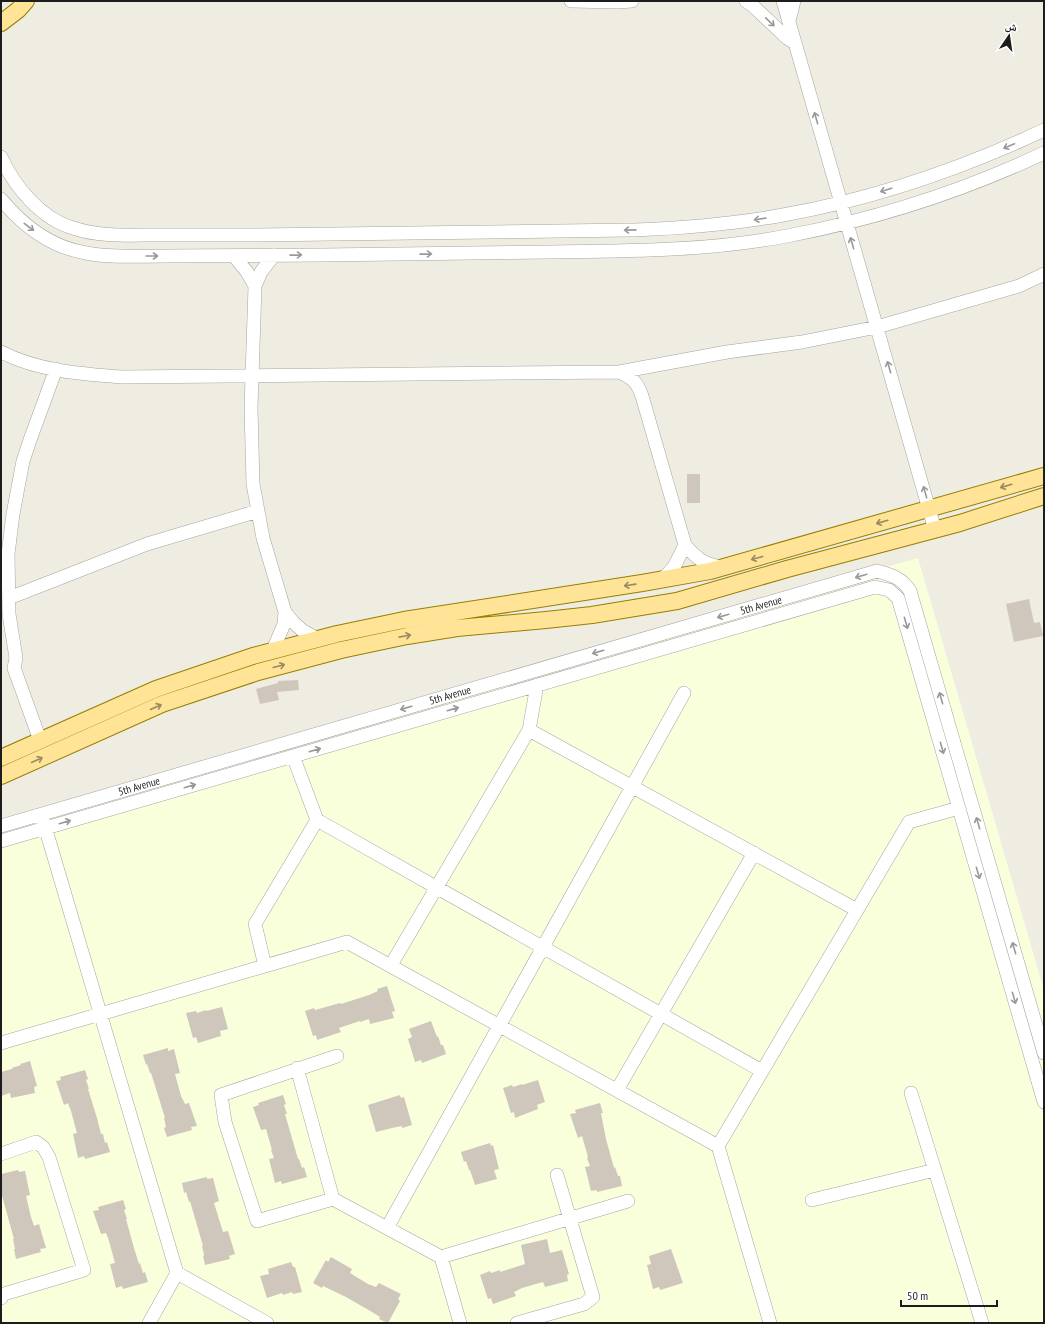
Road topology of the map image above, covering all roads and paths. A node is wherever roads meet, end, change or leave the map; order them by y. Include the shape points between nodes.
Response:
1 (26, 1) edge
2 (571, 1) edge
3 (632, 1) edge
4 (746, 1) edge
5 (783, 1) edge
6 (794, 1) edge
7 (617, 2) edge
8 (789, 21) junction
9 (3, 24) edge
10 (795, 43) junction
11 (1044, 130) edge
12 (1044, 153) edge
13 (1, 157) edge
14 (1, 199) edge
15 (840, 202) junction
16 (846, 222) junction
17 (274, 255) junction
18 (234, 256) junction
19 (1044, 274) edge
20 (255, 286) junction
21 (877, 327) junction
22 (1, 352) edge
23 (56, 369) junction
24 (620, 372) junction
25 (252, 376) junction
26 (1044, 476) edge
27 (1044, 496) edge
28 (929, 508) junction
29 (258, 511) junction
30 (935, 530) junction
31 (685, 545) junction
32 (723, 568) junction
33 (662, 580) junction
34 (9, 598) junction
35 (285, 612) junction
36 (318, 639) junction
37 (273, 650) junction
38 (537, 685) junction
39 (684, 693) dead end
40 (529, 730) junction
41 (40, 740) junction
42 (293, 756) junction
43 (1, 758) edge
44 (1, 776) edge
45 (632, 786) junction
46 (959, 808) junction
47 (41, 814) junction
48 (317, 820) junction
49 (1, 826) edge
50 (45, 828) junction
51 (1, 841) edge
52 (754, 853) junction
53 (437, 888) junction
54 (857, 910) junction
55 (542, 947) junction
56 (265, 966) junction
57 (391, 966) junction
58 (100, 1014) junction
59 (661, 1014) junction
60 (499, 1025) junction
61 (1, 1043) edge
62 (1044, 1052) edge
63 (337, 1056) dead end
64 (297, 1068) junction
65 (762, 1071) junction
66 (617, 1090) junction
67 (911, 1093) dead end
68 (1044, 1102) edge
69 (718, 1146) junction
70 (1, 1154) edge
71 (935, 1170) junction
72 (557, 1174) dead end
73 (333, 1199) junction
74 (812, 1200) dead end
75 (628, 1201) dead end
76 (570, 1220) junction
77 (387, 1228) junction
78 (442, 1257) junction
79 (177, 1273) junction
80 (2, 1293) edge
81 (149, 1323) edge
82 (267, 1323) edge
83 (460, 1323) edge
84 (517, 1323) edge
85 (770, 1323) edge
86 (982, 1323) edge

1 - 9 main road
2 - 7 street
3 - 7 street
4 -> 10 street
5 - 8 street
6 - 8 street
8 - 10 street
15 -> 10 street
11 -> 15 street via 928,178
12 - 16 street via 935,198
15 -> 13 street via 783,215 685,228 112,235 71,228 41,211 17,185
14 -> 18 street via 13,214 44,238 63,248 87,254
15 - 16 street
17 -> 16 street via 686,249 787,236
21 -> 16 street
17 - 18 street
17 - 20 street via 261,272
18 - 20 street
19 - 21 street via 1019,286
20 - 25 street
21 - 24 street
28 -> 21 street
22 - 23 street via 27,363
23 - 25 street via 122,377
23 - 34 street via 23,461 18,485 8,554
24 - 25 street
24 - 31 street via 638,384
25 - 29 street via 253,484
26 -> 28 main road
27 - 30 main road
28 - 30 street
28 -> 32 main road
29 - 34 street via 147,544
29 - 35 street
44 -> 30 main road via 162,704 258,672 341,650 457,628 569,618 677,601
31 - 32 street via 703,562
31 - 33 street via 674,567
32 - 33 main road
33 -> 36 main road via 404,620
34 - 41 street via 16,658 14,668
35 - 36 street via 303,631
35 - 37 street via 284,624
36 - 37 main road
37 - 41 main road via 156,689
38 - 40 street
42 -> 38 street, 5th Avenue
38 -> 46 street, 5th Avenue via 875,587 889,590 898,598
39 - 45 street
40 - 45 street
40 - 53 street
41 - 43 main road
42 - 48 street
50 -> 42 street, 5th Avenue
45 - 52 street
45 - 55 street
46 - 54 street via 909,822
46 -> 68 street
47 - 49 street, 5th Avenue
47 - 50 street
62 -> 47 street, 5th Avenue via 910,591 899,578 877,571
48 - 53 street
48 - 56 street via 255,924
50 - 51 street, 5th Avenue
50 - 58 street
52 - 54 street
52 - 59 street
53 - 55 street
53 - 57 street
54 - 65 street
55 - 59 street
55 - 60 street
56 - 57 street via 348,942
56 - 58 street
57 - 60 street
58 - 61 street
58 - 79 street
59 - 65 street
59 - 66 street
60 - 66 street
60 - 77 street
63 - 64 street
64 - 73 street
64 - 73 street via 221,1095 225,1122 257,1221
65 - 69 street
66 - 69 street
67 - 71 street
69 - 85 street
70 - 80 street via 36,1142 43,1147 49,1157 84,1270
71 - 74 street
71 - 86 street
72 - 76 street
73 - 77 street
75 - 76 street
76 - 78 street
76 - 84 street via 593,1298 584,1304
77 - 78 street
78 - 83 street
79 - 81 street
79 - 82 street

